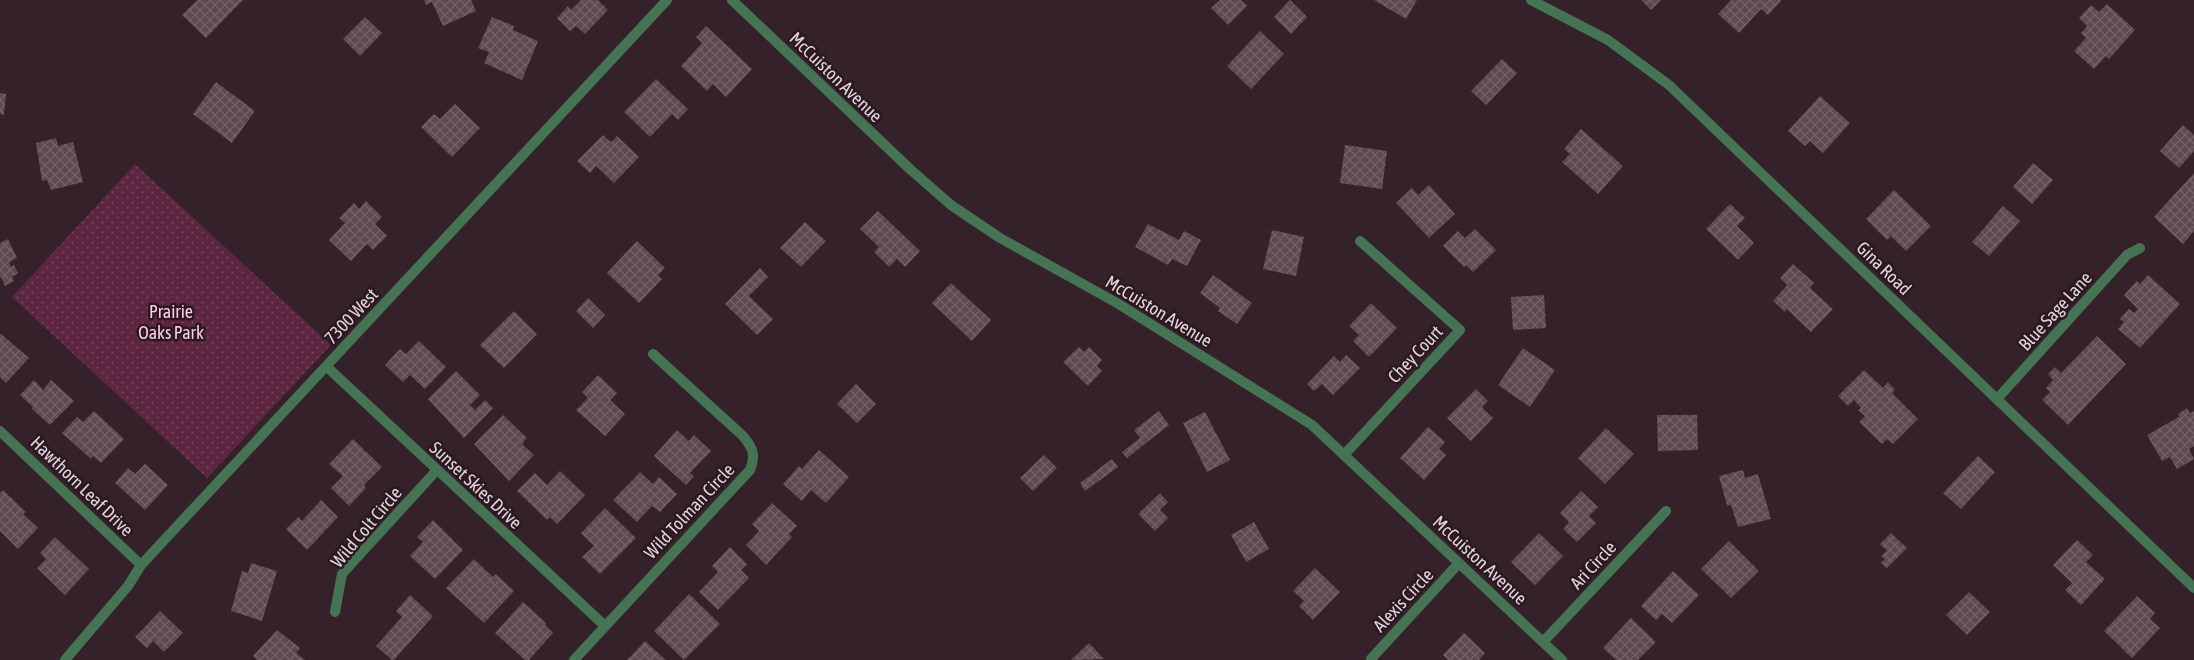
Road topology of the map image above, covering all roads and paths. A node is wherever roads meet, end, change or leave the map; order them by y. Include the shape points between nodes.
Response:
1 (667, 0) edge
2 (732, 0) edge
3 (1531, 0) edge
4 (1360, 241) dead end
5 (2140, 248) dead end
6 (653, 354) dead end
7 (327, 367) junction
8 (1997, 399) junction
9 (0, 431) edge
10 (1344, 455) junction
11 (436, 471) junction
12 (1666, 512) dead end
13 (1459, 563) junction
14 (141, 565) junction
15 (2194, 588) edge
16 (335, 612) dead end
17 (605, 626) junction
18 (1543, 642) junction
19 (1371, 659) edge
20 (65, 660) edge
21 (574, 660) edge
22 (1562, 660) edge

1 - 7 street, 7300 West
2 - 10 street, McCuiston Avenue via 951,205 1000,238 1117,303 1270,397 1312,425
3 - 8 street, Gina Road via 1608,40 1669,85
4 - 10 street, Chey Court via 1460,330
5 - 8 street, Blue Sage Lane via 2127,255
6 - 17 street, Wild Tolman Circle via 743,436 754,452 754,461 750,470
7 - 11 street, Sunset Skies Drive
7 - 14 street, 7300 West
8 - 15 street, Gina Road
9 - 14 street, Hawthorn Leaf Drive
10 - 13 street, McCuiston Avenue
11 - 16 street, Wild Colt Circle via 342,574
11 - 17 street, Sunset Skies Drive
12 - 18 street, Ari Circle
13 - 18 street, McCuiston Avenue
13 - 19 street, Alexis Circle
14 - 20 street, 7300 West via 128,586
17 - 21 street
18 - 22 street, McCuiston Avenue

